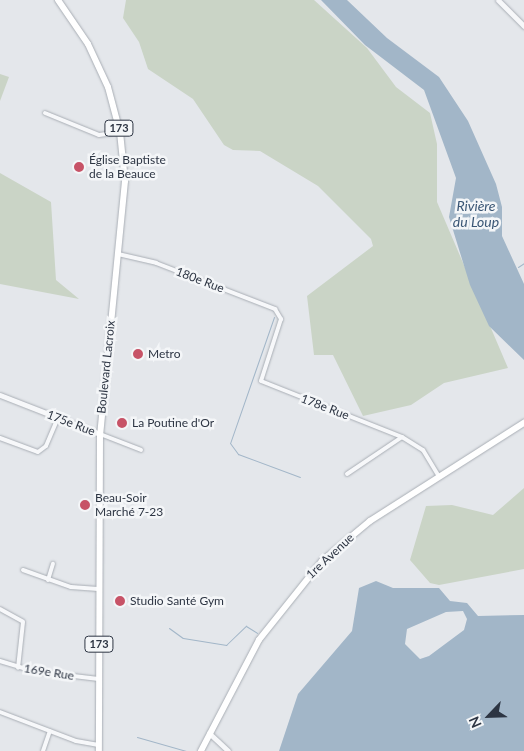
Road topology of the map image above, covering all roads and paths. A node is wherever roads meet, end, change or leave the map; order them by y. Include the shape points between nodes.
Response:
1 (58, 0) edge
2 (498, 0) edge
3 (524, 26) edge
4 (45, 113) dead end
5 (120, 132) junction
6 (118, 254) junction
7 (280, 314) joint
8 (0, 395) edge
9 (58, 418) junction
10 (524, 423) edge
11 (100, 434) junction
12 (402, 437) junction
13 (0, 438) edge
14 (141, 450) dead end
15 (347, 474) dead end
16 (440, 479) junction
17 (53, 564) dead end
18 (23, 570) dead end
19 (48, 580) junction
20 (98, 589) junction
21 (0, 609) edge
22 (0, 661) edge
23 (18, 668) junction
24 (99, 679) junction
25 (0, 712) edge
26 (50, 731) junction
27 (209, 733) junction
28 (99, 748) edge
29 (43, 751) edge
30 (200, 751) edge
31 (228, 751) edge

1 - 5 main road, Boulevard Lacroix / 173 via 98,63
2 - 3 street
4 - 5 street via 99,135
5 - 6 main road, Boulevard Lacroix / 173 via 125,181
6 - 7 street, 180e Rue via 156,263
6 - 11 main road, Boulevard Lacroix / 173
7 - 12 street, 178e Rue via 261,381
8 - 9 street, 175e Rue
9 - 11 street, 175e Rue
9 - 13 street via 46,446 38,452
10 - 16 main road, 1re Avenue
11 - 14 street, 175e Rue
11 - 20 main road, Boulevard Lacroix / 173
12 - 15 street
12 - 16 street, 178e Rue via 423,450
16 - 27 main road, 1re Avenue via 370,521 322,561 259,640
17 - 19 street
18 - 19 street
19 - 20 street
20 - 24 main road, Boulevard Lacroix / 173
21 - 23 street via 23,622
22 - 23 street, 169e Rue
23 - 24 street, 169e Rue
24 - 28 main road, Boulevard Lacroix / 173
25 - 26 street
26 - 28 street
26 - 29 street
27 - 30 main road, 1re Avenue
27 - 31 street

